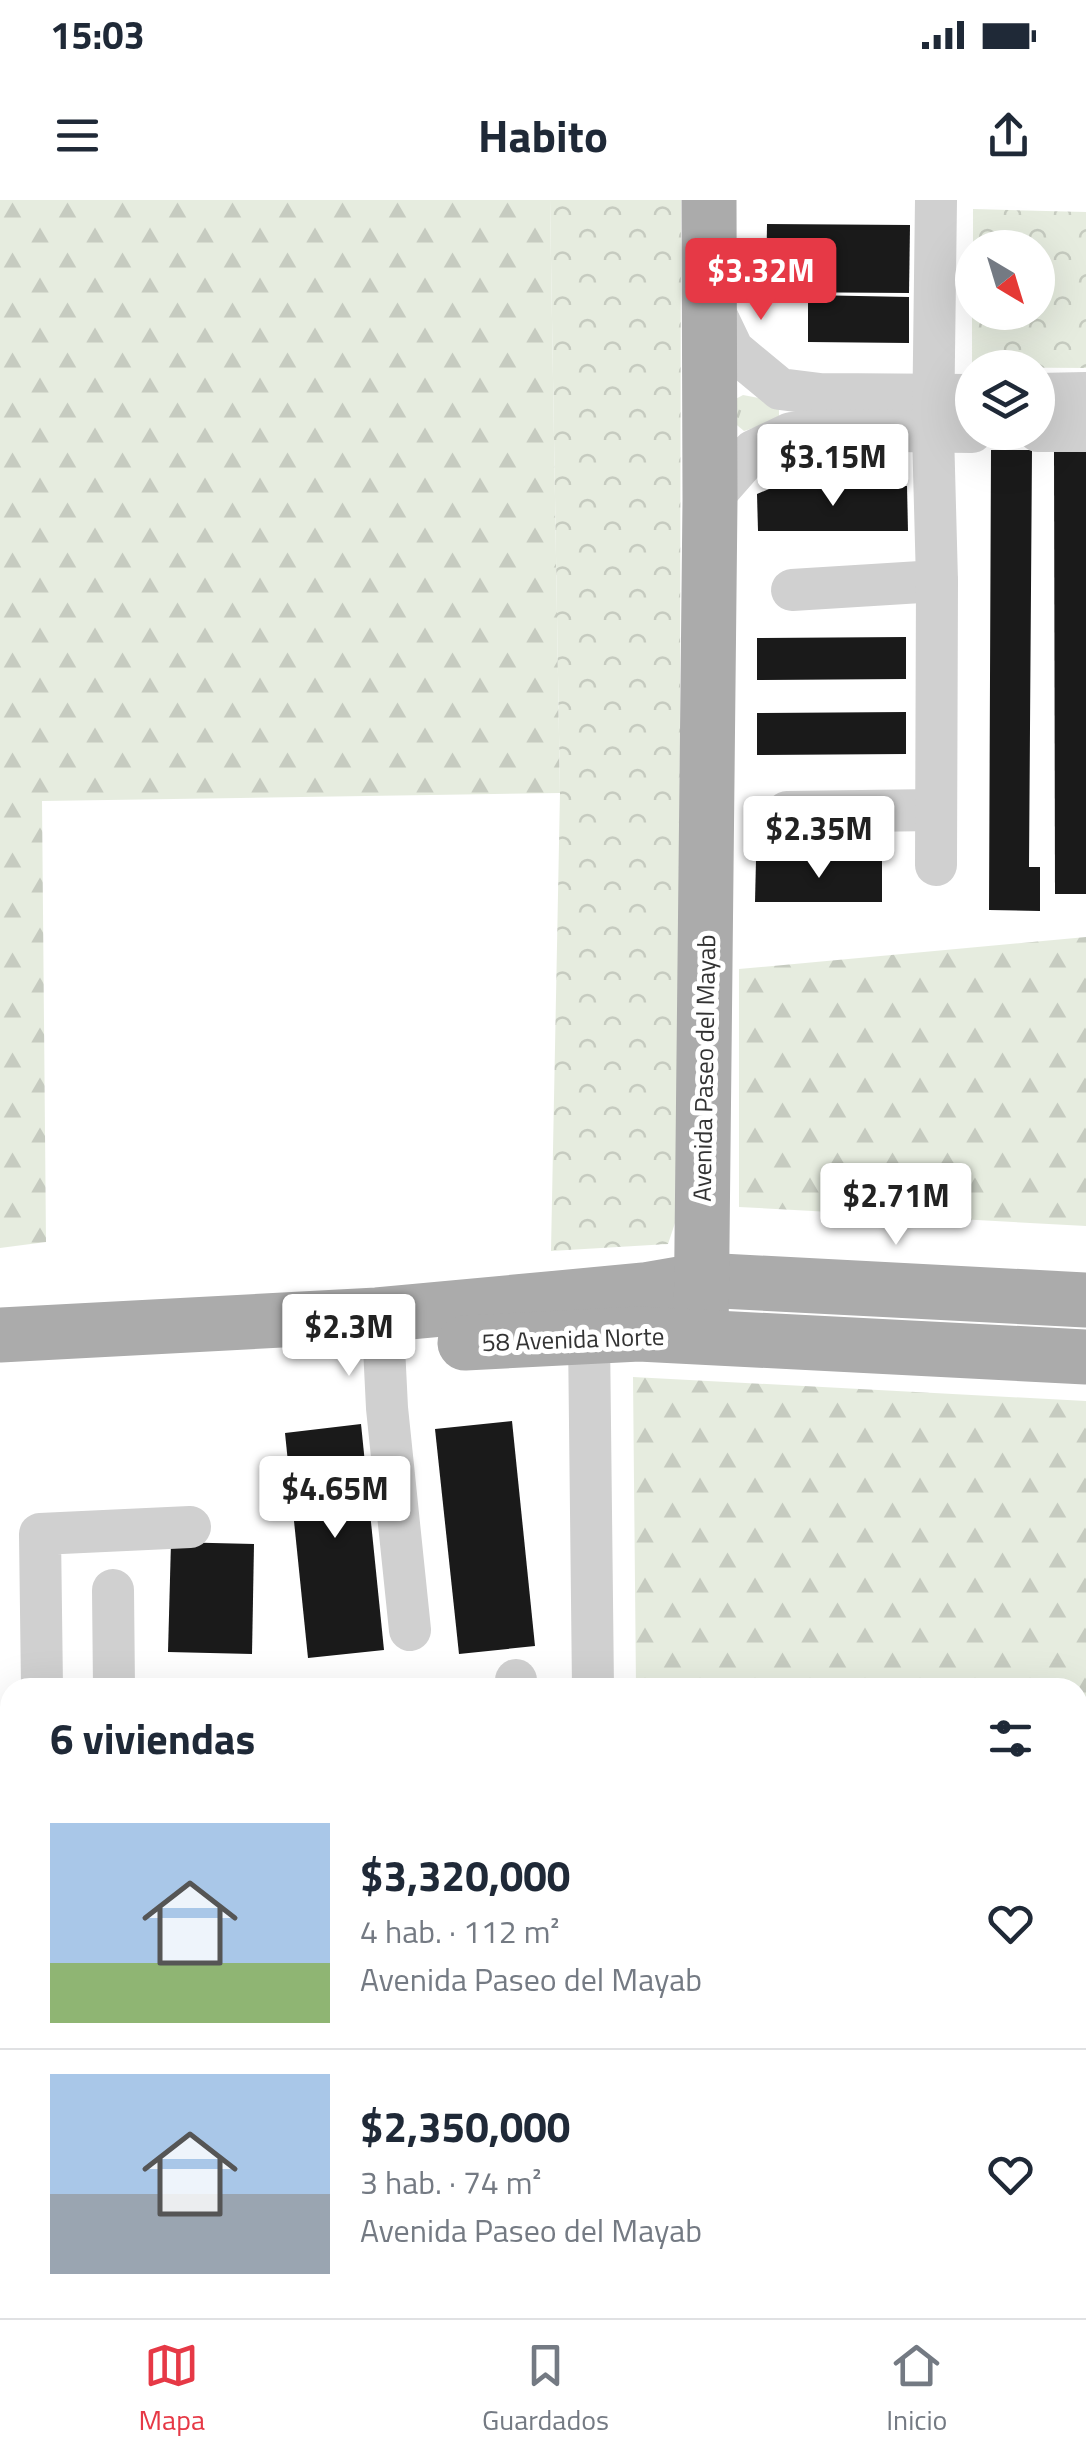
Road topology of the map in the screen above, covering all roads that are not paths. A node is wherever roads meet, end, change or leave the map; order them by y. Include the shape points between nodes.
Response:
1 (709, 200) edge
2 (936, 200) edge
3 (708, 296) junction
4 (1055, 394) edge
5 (1086, 394) edge
6 (819, 412) junction
7 (953, 413) edge
8 (1055, 431) edge
9 (1086, 431) edge
10 (710, 500) junction
11 (937, 581) junction
12 (792, 590) dead end
13 (936, 810) junction
14 (787, 812) dead end
15 (936, 865) dead end
16 (702, 1280) junction
17 (1086, 1300) edge
18 (0, 1335) edge
19 (589, 1335) junction
20 (701, 1336) junction
21 (384, 1347) junction
22 (1086, 1356) edge
23 (0, 1370) edge
24 (190, 1527) dead end
25 (113, 1590) dead end
26 (410, 1630) dead end
27 (42, 1678) edge
28 (114, 1678) edge
29 (592, 1678) edge

1 - 3 main road, Avenida Paseo del Mayab
2 - 7 street
3 - 6 street via 733,350
3 - 10 main road, Avenida Paseo del Mayab
4 - 5 street
6 - 7 street
6 - 10 street via 752,451
7 - 11 street
8 - 9 street
10 - 16 main road, Avenida Paseo del Mayab
11 - 12 street
11 - 13 street
13 - 14 street
13 - 15 street
16 - 17 main road
16 - 18 main road, 58 Avenida Norte via 378,1314
16 - 20 main road, Avenida Paseo del Mayab
19 - 20 main road, 58 Avenida Norte
19 - 21 main road, 58 Avenida Norte
19 - 29 street
20 - 22 main road, 58 Avenida Norte
21 - 23 main road, 58 Avenida Norte
21 - 26 street
24 - 27 street via 40,1534
25 - 28 street

